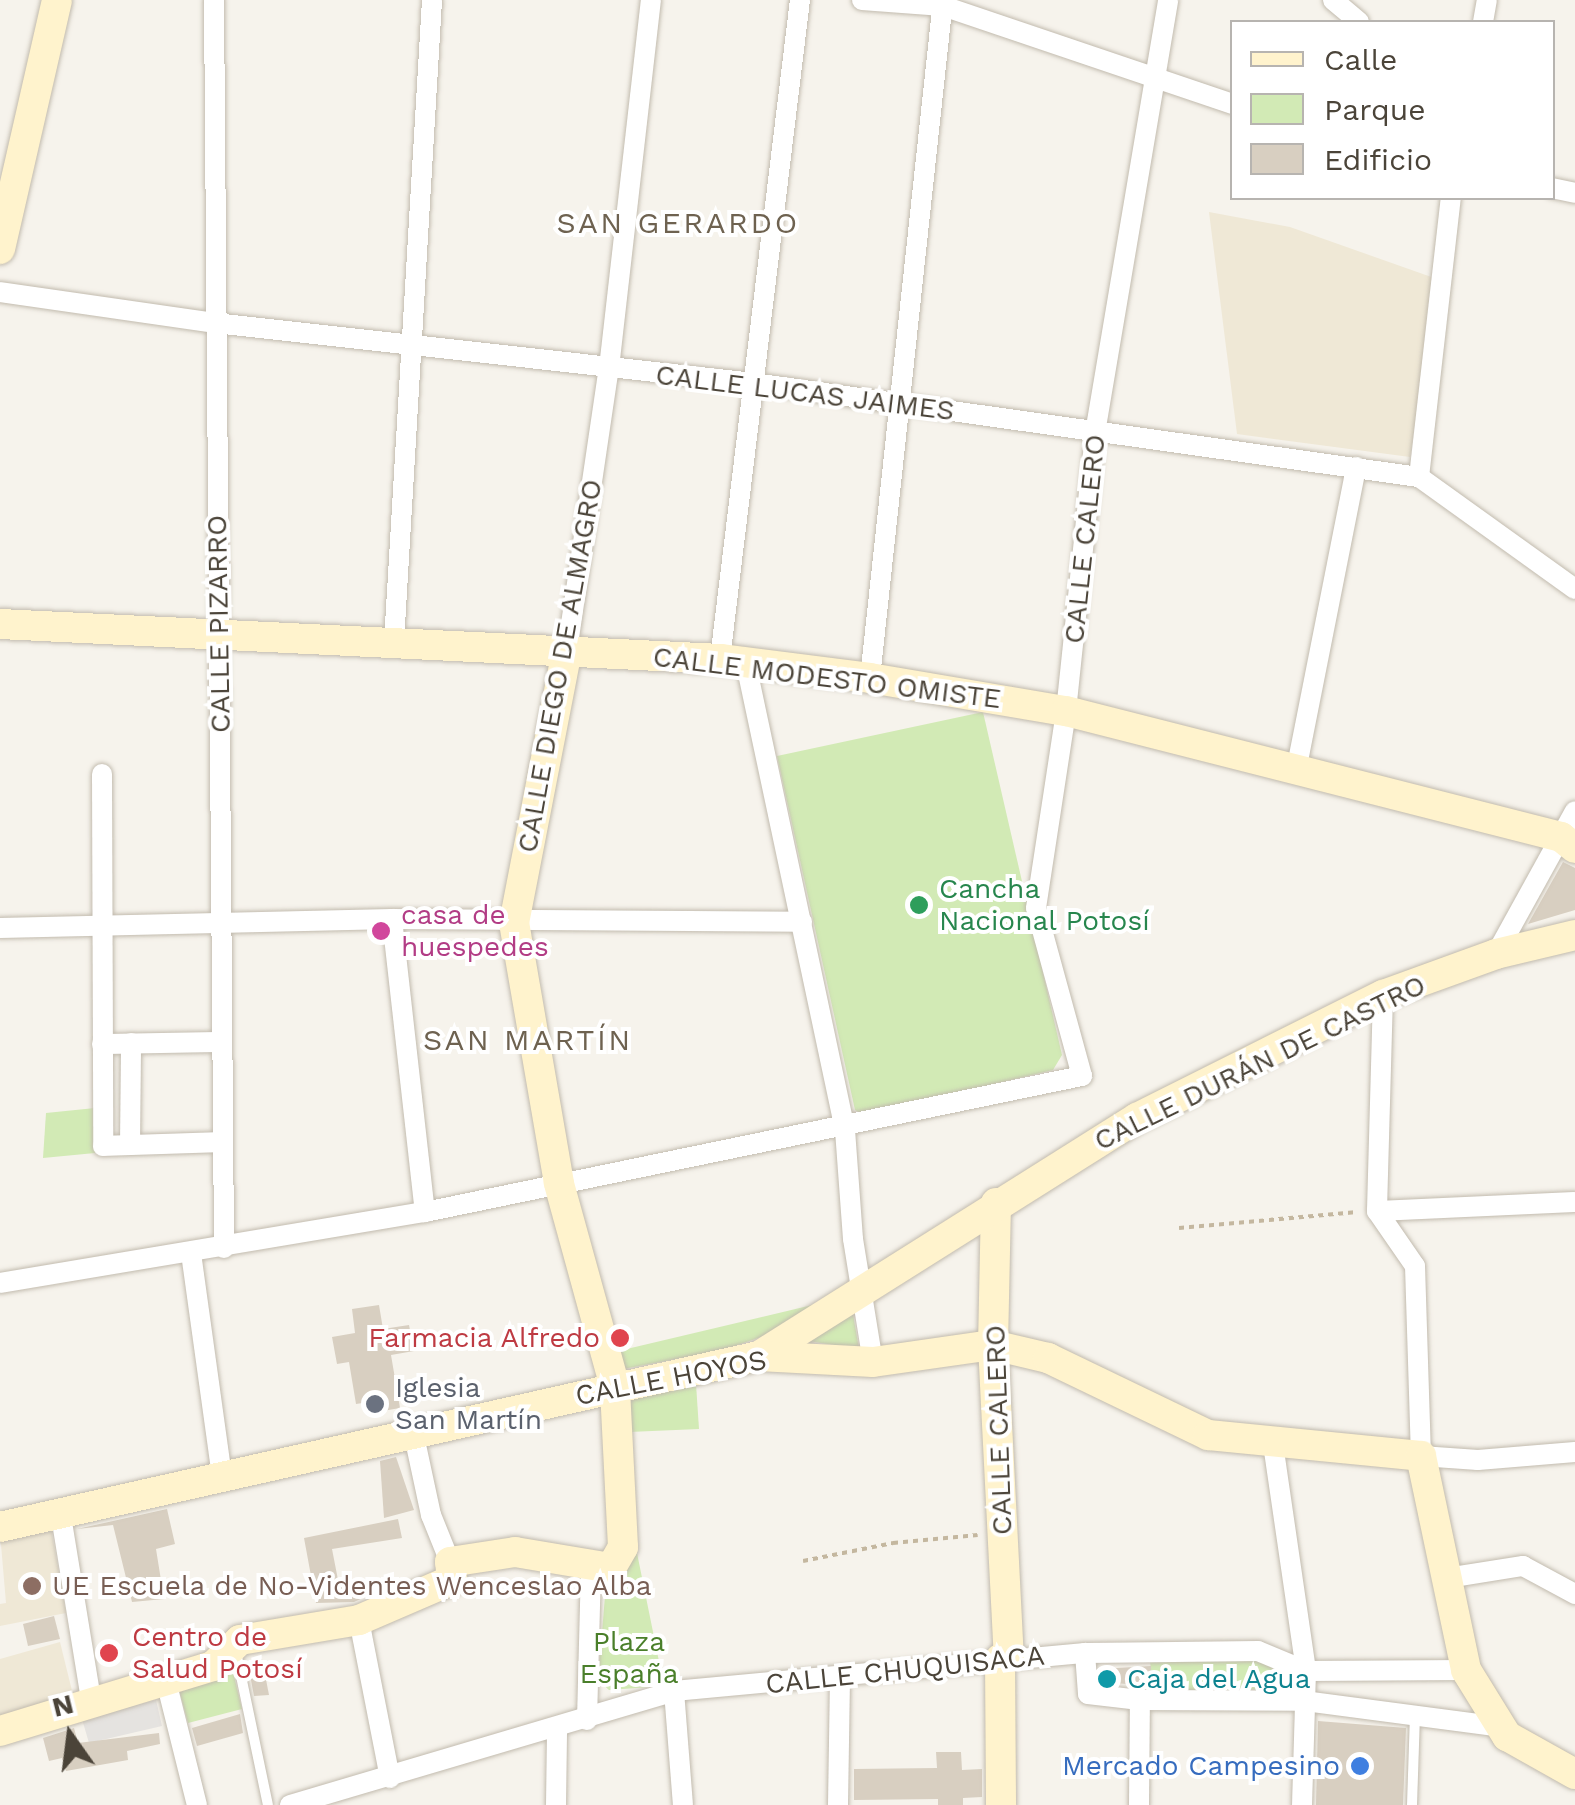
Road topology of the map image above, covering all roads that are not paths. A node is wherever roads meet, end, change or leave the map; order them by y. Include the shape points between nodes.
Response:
1 (58, 0) edge
2 (214, 0) edge
3 (432, 0) edge
4 (650, 0) edge
5 (800, 0) edge
6 (862, 0) edge
7 (1168, 0) edge
8 (1333, 0) edge
9 (943, 3) edge
10 (1357, 20) edge
11 (1158, 83) junction
12 (1230, 103) edge
13 (1451, 200) edge
14 (0, 249) edge
15 (0, 292) edge
16 (215, 323) junction
17 (408, 346) junction
18 (610, 368) junction
19 (754, 383) junction
20 (900, 404) junction
21 (1095, 432) junction
22 (1356, 467) junction
23 (1418, 477) junction
24 (1575, 590) edge
25 (0, 624) edge
26 (220, 636) junction
27 (394, 642) junction
28 (567, 651) junction
29 (733, 662) junction
30 (870, 678) junction
31 (1066, 711) junction
32 (1296, 771) junction
33 (102, 774) dead end
34 (1570, 832) edge
35 (392, 920) junction
36 (802, 922) junction
37 (514, 923) junction
38 (220, 927) junction
39 (0, 928) edge
40 (100, 928) junction
41 (1575, 936) edge
42 (1496, 954) junction
43 (1384, 995) junction
44 (221, 1042) junction
45 (130, 1043) junction
46 (102, 1044) junction
47 (845, 1130) junction
48 (222, 1142) junction
49 (130, 1145) junction
50 (559, 1183) junction
51 (1575, 1202) edge
52 (996, 1204) junction
53 (1377, 1211) junction
54 (425, 1212) junction
55 (224, 1248) junction
56 (191, 1253) junction
57 (0, 1283) edge
58 (861, 1293) junction
59 (994, 1345) junction
60 (759, 1356) junction
61 (873, 1362) junction
62 (614, 1387) junction
63 (412, 1431) junction
64 (1274, 1444) junction
65 (1575, 1452) edge
66 (1421, 1456) junction
67 (222, 1477) junction
68 (61, 1516) junction
69 (0, 1528) edge
70 (450, 1562) junction
71 (591, 1568) junction
72 (1447, 1578) junction
73 (1575, 1594) edge
74 (359, 1620) junction
75 (235, 1646) junction
76 (1085, 1653) junction
77 (1004, 1658) junction
78 (1466, 1670) junction
79 (1306, 1671) junction
80 (840, 1678) junction
81 (166, 1681) junction
82 (674, 1691) junction
83 (1140, 1700) junction
84 (1304, 1700) junction
85 (92, 1704) junction
86 (1415, 1716) junction
87 (587, 1720) junction
88 (1502, 1727) junction
89 (557, 1730) junction
90 (0, 1731) edge
91 (1575, 1774) edge
92 (390, 1778) junction
93 (368, 1795) edge
94 (197, 1805) edge
95 (268, 1805) edge
96 (290, 1805) edge
97 (556, 1805) edge
98 (683, 1805) edge
99 (838, 1805) edge
100 (1001, 1805) edge
101 (1140, 1805) edge
102 (1302, 1805) edge
103 (1412, 1805) edge

1 - 14 main road
2 - 16 street, CALLE PIZARRO
3 - 17 street
4 - 18 street, CALLE DIEGO DE ALMAGRO
5 - 19 street
6 - 9 street
7 - 11 street, CALLE CALERO
8 - 10 street
9 - 11 street
9 - 20 street
11 - 12 street
11 - 21 street, CALLE CALERO
13 - 23 street
15 - 16 street, CALLE LUCAS JAIMES
16 - 17 street, CALLE LUCAS JAIMES
16 - 26 street, CALLE PIZARRO
17 - 18 street, CALLE LUCAS JAIMES
17 - 27 street
18 - 19 street, CALLE LUCAS JAIMES
18 - 28 street, CALLE DIEGO DE ALMAGRO
19 - 20 street, CALLE LUCAS JAIMES
19 - 29 street
20 - 21 street, CALLE LUCAS JAIMES
20 - 30 street
21 - 22 street, CALLE LUCAS JAIMES
21 - 31 street, CALLE CALERO
22 - 23 street, CALLE LUCAS JAIMES
22 - 32 street
23 - 24 street, CALLE LUCAS JAIMES
25 - 26 main road, CALLE MODESTO OMISTE
26 - 27 main road, CALLE MODESTO OMISTE
26 - 38 street, CALLE PIZARRO
27 - 28 main road, CALLE MODESTO OMISTE
28 - 29 main road, CALLE MODESTO OMISTE
28 - 37 main road, CALLE DIEGO DE ALMAGRO
29 - 30 main road, CALLE MODESTO OMISTE
29 - 36 street
30 - 31 main road, CALLE MODESTO OMISTE
31 - 32 main road, CALLE MODESTO OMISTE
31 - 47 street, CALLE CALERO via 1036,908 1082,1076
32 - 34 main road, CALLE MODESTO OMISTE
33 - 40 street
34 - 42 street
35 - 37 street
35 - 38 street
35 - 54 street
36 - 37 street
36 - 47 street
37 - 50 main road, CALLE DIEGO DE ALMAGRO
38 - 40 street
38 - 44 street, CALLE PIZARRO
39 - 40 street
40 - 46 street
41 - 42 main road, CALLE DURÁN DE CASTRO
42 - 43 main road, CALLE DURÁN DE CASTRO
43 - 52 main road, CALLE DURÁN DE CASTRO via 1138,1118
43 - 53 street
44 - 45 street
44 - 48 street, CALLE PIZARRO
45 - 46 street
45 - 49 street
46 - 49 street via 103,1146
47 - 50 street
47 - 58 street
48 - 49 street
48 - 55 street, CALLE PIZARRO
50 - 54 street
50 - 62 main road, CALLE DIEGO DE ALMAGRO
51 - 53 street
52 - 58 main road, CALLE DURÁN DE CASTRO
52 - 59 main road, CALLE CALERO
53 - 66 street via 1415,1266
54 - 55 street
55 - 56 street
56 - 57 street
56 - 67 street
58 - 60 main road, CALLE DURÁN DE CASTRO
58 - 61 street
59 - 61 main road, CALLE HOYOS
59 - 64 main road, CALLE HOYOS via 1048,1358 1208,1434
59 - 77 main road, CALLE CALERO
60 - 61 main road, CALLE HOYOS
60 - 62 main road, CALLE HOYOS
62 - 63 main road, CALLE HOYOS
62 - 71 main road, CALLE DIEGO DE ALMAGRO via 623,1547 611,1568
63 - 67 main road, CALLE HOYOS
63 - 70 street via 430,1515
64 - 66 main road, CALLE HOYOS
64 - 79 street
65 - 66 street, CALLE HOYOS
66 - 72 main road
67 - 68 main road, CALLE HOYOS
68 - 69 main road, CALLE HOYOS
68 - 85 street
70 - 71 main road via 515,1552
70 - 74 main road via 452,1580
71 - 87 street
72 - 73 street via 1522,1566
72 - 78 main road
74 - 75 main road via 290,1628
74 - 92 street
75 - 81 main road via 214,1666
75 - 95 lane
76 - 77 street, CALLE CHUQUISACA
76 - 79 street, CALLE CHUQUISACA via 1258,1650
76 - 83 street via 1088,1694
77 - 80 street, CALLE CHUQUISACA
77 - 100 main road, CALLE CALERO
78 - 79 street, CALLE CHUQUISACA
78 - 88 main road
79 - 84 street
80 - 82 street, CALLE CHUQUISACA
80 - 99 street
81 - 85 main road
81 - 94 street
82 - 87 street, CALLE CHUQUISACA
82 - 98 street
83 - 84 street
83 - 101 street
84 - 86 street
84 - 102 street
85 - 90 main road
86 - 88 street
86 - 103 lane
87 - 89 street, CALLE CHUQUISACA
88 - 91 main road
89 - 92 street, CALLE CHUQUISACA
89 - 97 street
92 - 93 street, CALLE CHUQUISACA
93 - 96 street, CALLE CHUQUISACA

